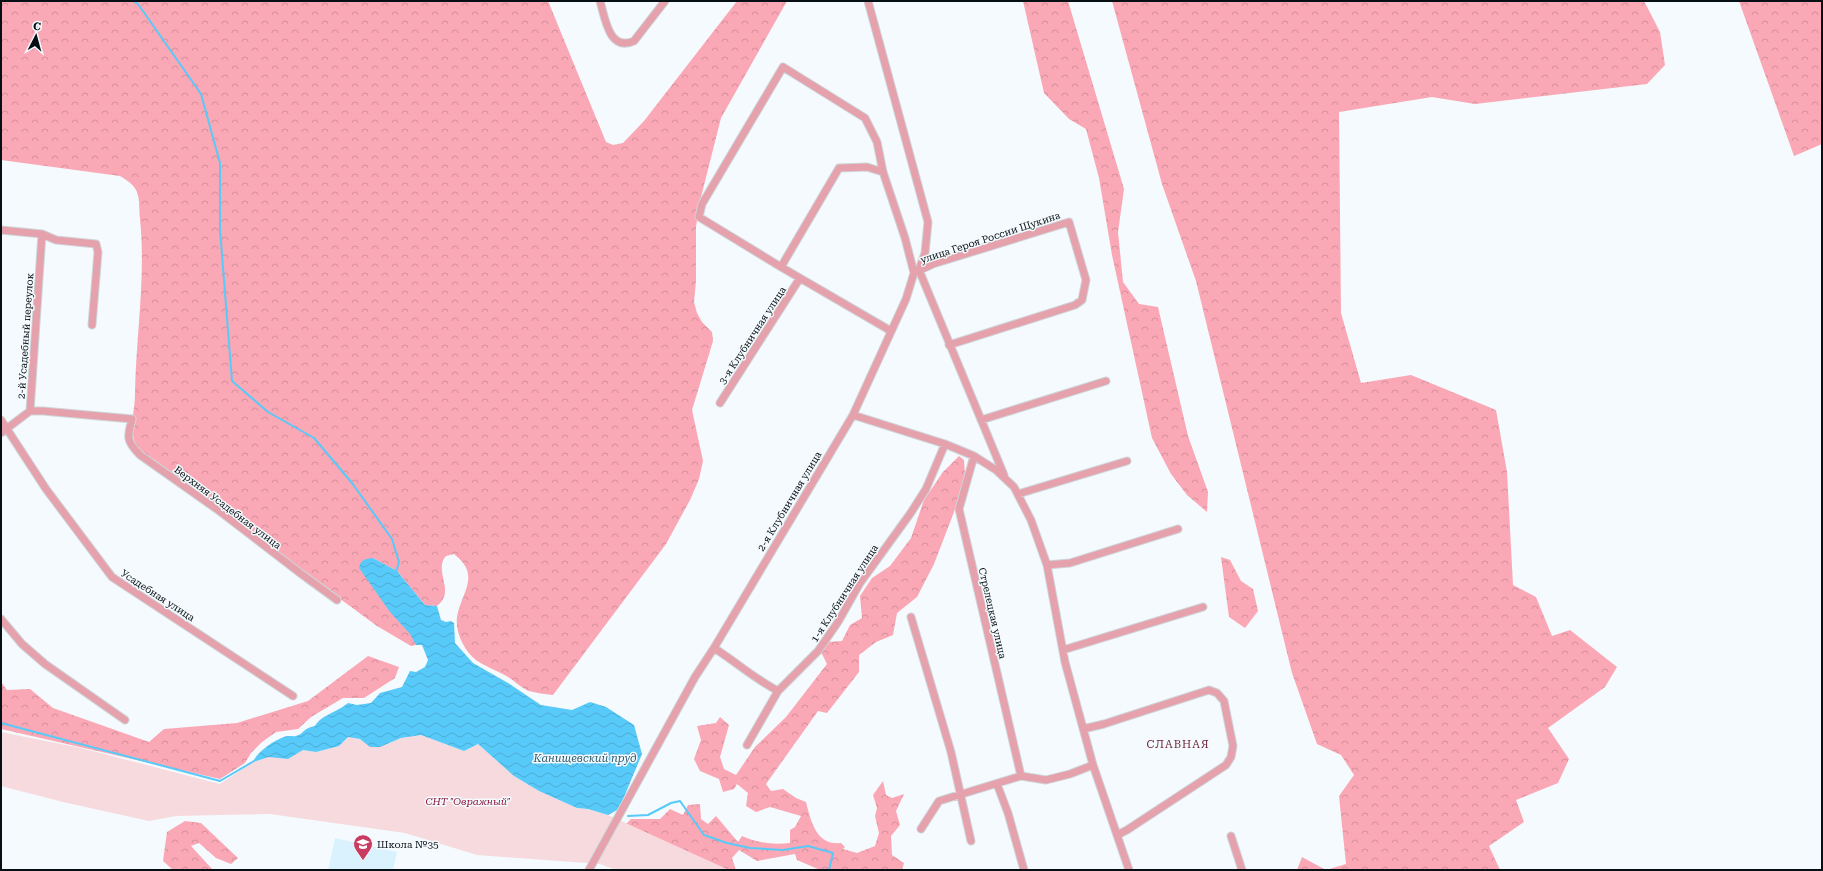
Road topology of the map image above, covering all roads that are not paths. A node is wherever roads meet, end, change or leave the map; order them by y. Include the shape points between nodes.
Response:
1 (600, 1) edge
2 (665, 1) edge
3 (868, 1) edge
4 (883, 172) junction
5 (1, 230) edge
6 (42, 234) junction
7 (781, 267) junction
8 (917, 271) junction
9 (800, 278) junction
10 (92, 325) dead end
11 (891, 330) junction
12 (949, 345) junction
13 (1106, 381) dead end
14 (720, 403) dead end
15 (30, 411) junction
16 (853, 415) junction
17 (1, 420) edge
18 (981, 420) junction
19 (4, 431) edge
20 (945, 444) junction
21 (974, 456) junction
22 (1127, 461) dead end
23 (1005, 478) junction
24 (1018, 494) junction
25 (1178, 529) dead end
26 (1048, 565) junction
27 (337, 600) dead end
28 (1203, 607) dead end
29 (911, 617) dead end
30 (1, 618) edge
31 (714, 648) junction
32 (1063, 650) junction
33 (778, 691) junction
34 (293, 696) dead end
35 (125, 720) dead end
36 (1083, 729) junction
37 (747, 745) dead end
38 (1093, 765) junction
39 (1021, 776) junction
40 (997, 784) junction
41 (961, 793) junction
42 (921, 829) dead end
43 (1116, 835) junction
44 (1232, 836) dead end
45 (971, 841) dead end
46 (589, 870) edge
47 (1024, 870) edge
48 (1129, 870) edge
49 (1242, 870) edge

1 - 2 street via 611,36 616,42 628,44 634,41
3 - 8 street, 2-я Клубничная улица via 928,222 925,253
4 - 7 street via 867,167 839,168
4 - 7 street via 877,142 865,118 783,67 702,204 699,217
4 - 8 street
5 - 6 street
6 - 10 street via 56,240 96,244 98,252
6 - 15 street, 2-й Усадебный переулок
7 - 9 street
8 - 11 street, 2-я Клубничная улица
8 - 12 street
8 - 12 street, улица Героя России Щукина via 1069,222 1086,280 1082,300 1075,305
9 - 11 street
9 - 14 street, 3-я Клубничная улица
11 - 16 street, 2-я Клубничная улица
12 - 18 street
13 - 18 street
15 - 19 street, 2-й Усадебный переулок
15 - 27 street, Верхняя Усадебная улица via 132,419 128,435 131,445 140,455
16 - 20 street
16 - 31 street, 2-я Клубничная улица
17 - 19 street, Усадебная улица
18 - 23 street
19 - 34 street, Усадебная улица via 112,577
20 - 21 street
20 - 33 street, 1-я Клубничная улица via 926,489 860,583 838,622 818,651
21 - 23 street
21 - 39 street, Стрелецкая улица via 958,509
22 - 24 street
23 - 24 street
24 - 26 street
25 - 26 street via 1070,563
26 - 32 street
28 - 32 street
29 - 41 street
30 - 35 street via 22,644 44,664
31 - 33 street
31 - 46 street, 2-я Клубничная улица via 695,677
32 - 36 street
33 - 37 street, 1-я Клубничная улица
36 - 38 street
36 - 43 street via 1209,690 1217,693 1224,701 1233,746 1226,765
38 - 39 street via 1046,780
38 - 43 street
39 - 40 street
40 - 41 street
40 - 47 street
41 - 42 street via 940,801
41 - 45 street
43 - 48 street
44 - 49 street

